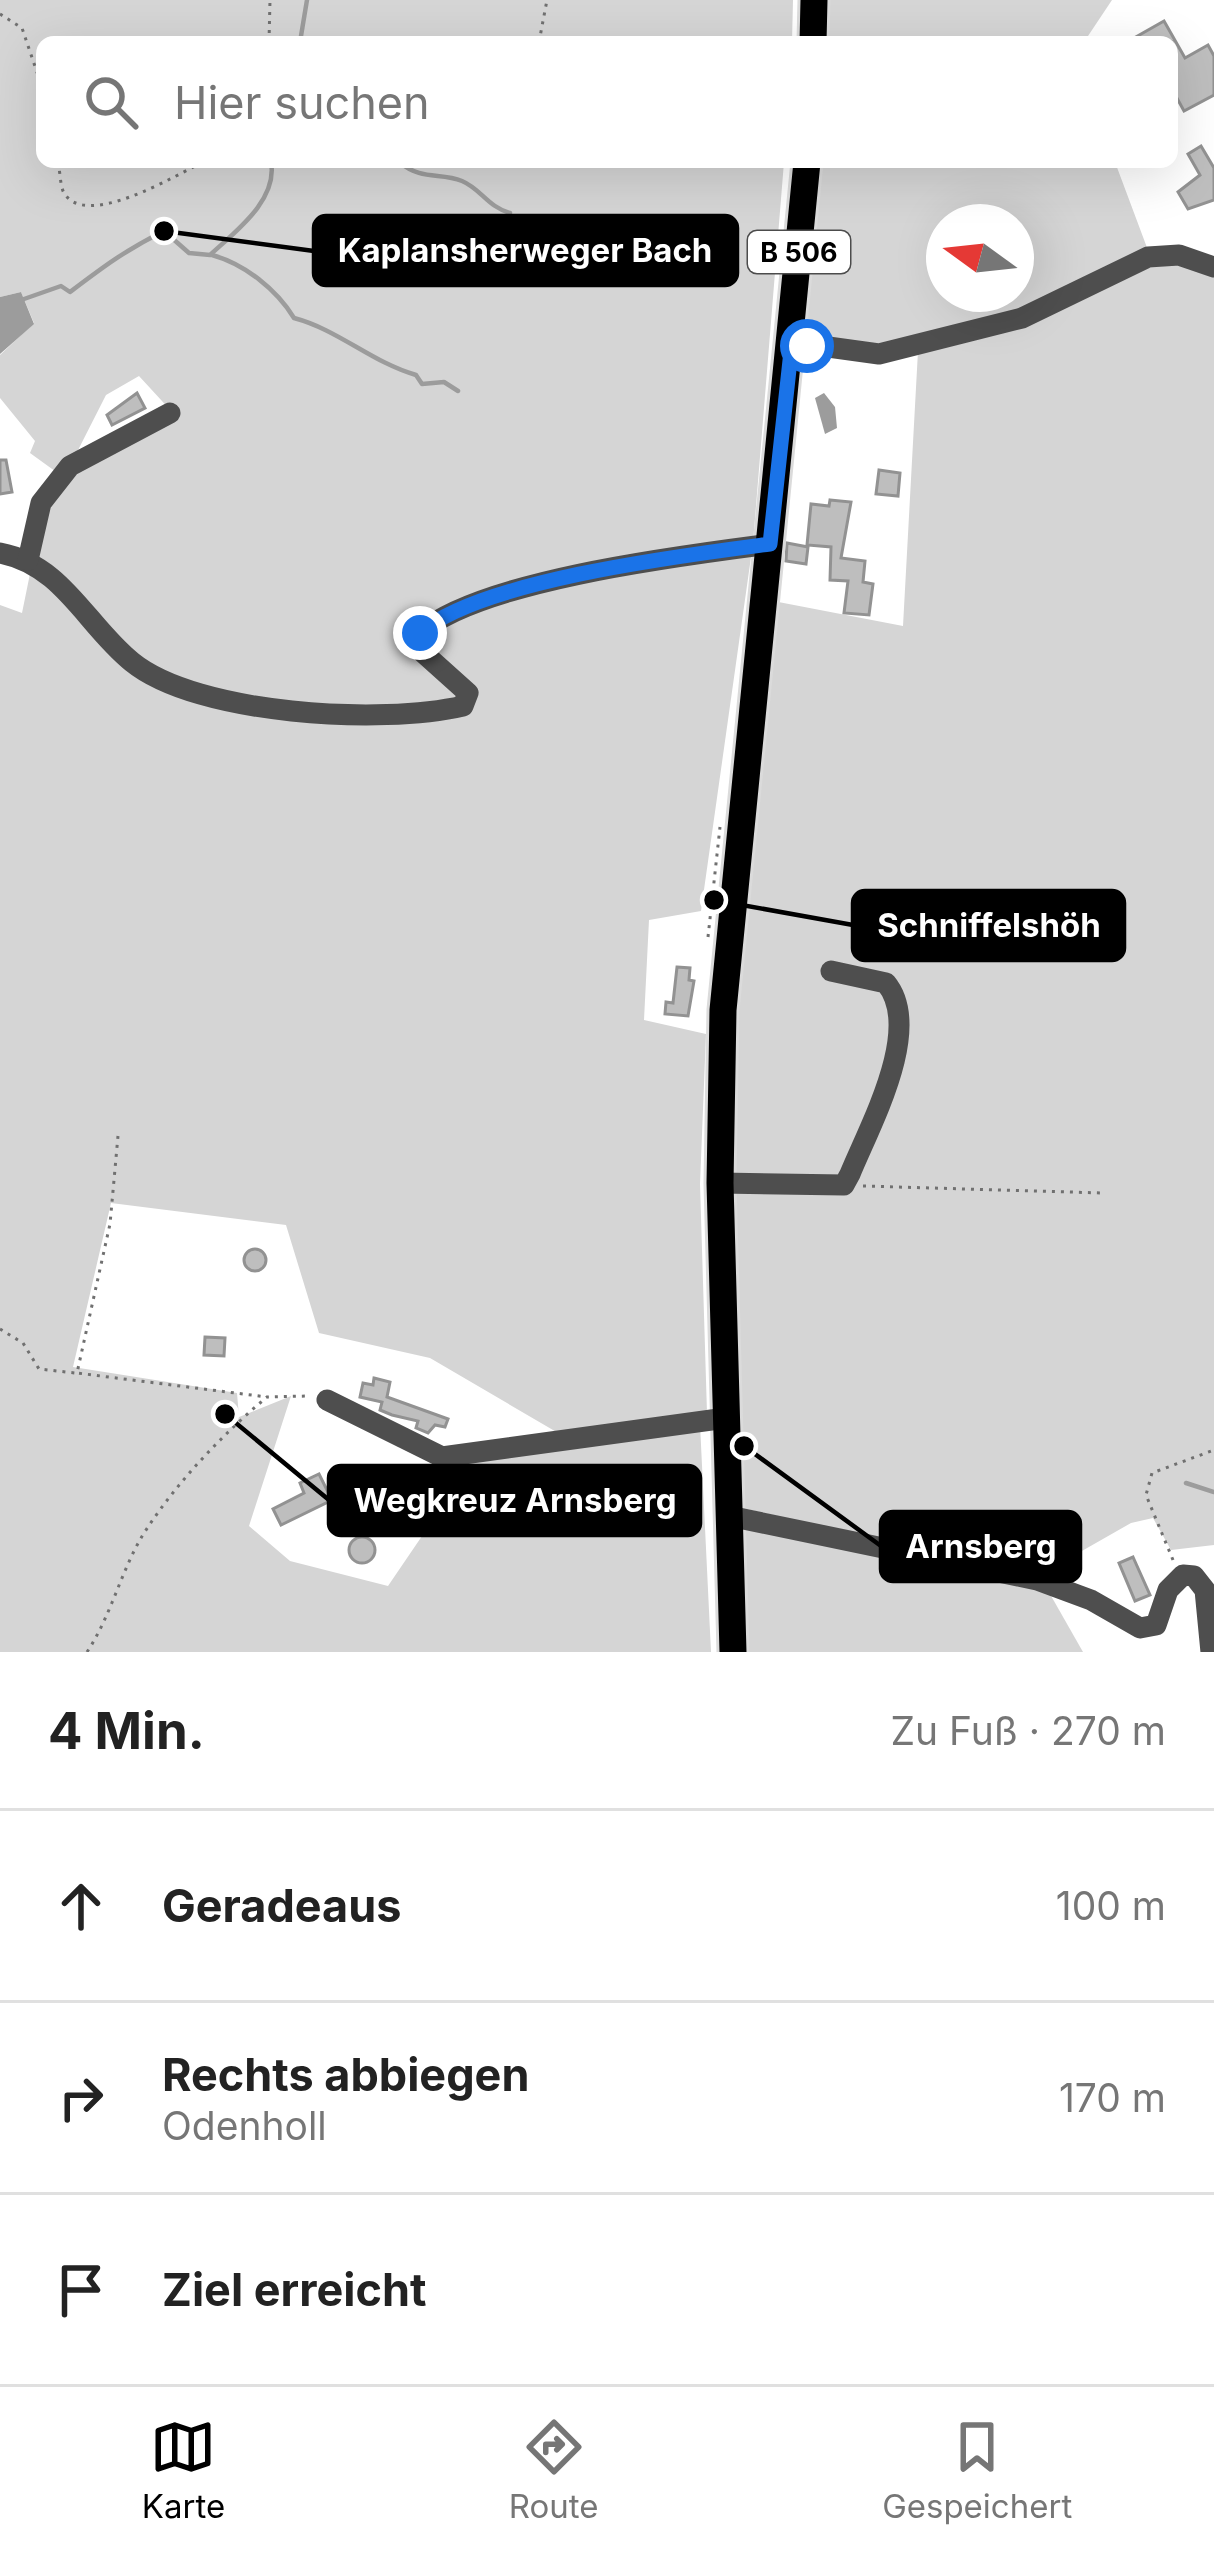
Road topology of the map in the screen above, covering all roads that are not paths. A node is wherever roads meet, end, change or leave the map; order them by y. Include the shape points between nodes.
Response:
1 (814, 0) edge
2 (813, 36) edge
3 (806, 168) edge
4 (1214, 267) edge
5 (792, 342) junction
6 (170, 413) dead end
7 (770, 544) junction
8 (0, 553) edge
9 (28, 560) junction
10 (842, 971) dead end
11 (720, 1183) junction
12 (327, 1400) road end
13 (726, 1418) junction
14 (729, 1516) junction
15 (733, 1652) edge
16 (1210, 1652) edge

1 - 2 main road
3 - 5 main road, B 506
4 - 5 street via 1179,255 1148,257 1022,318 879,354
5 - 7 main road, B 506
6 - 9 street via 95,449 61,476 41,503
7 - 9 street via 595,571 462,608 420,633 419,649 468,693 464,706 314,713 266,710 172,686 132,662
7 - 11 main road, B 506 via 731,899
8 - 9 street
10 - 11 street via 886,983 899,1024 893,1067 844,1185
11 - 13 main road, B 506
12 - 13 street via 442,1457
13 - 14 main road, B 506
14 - 15 main road, B 506
14 - 16 street via 1037,1580 1140,1628 1156,1625 1180,1577 1194,1576 1203,1583

